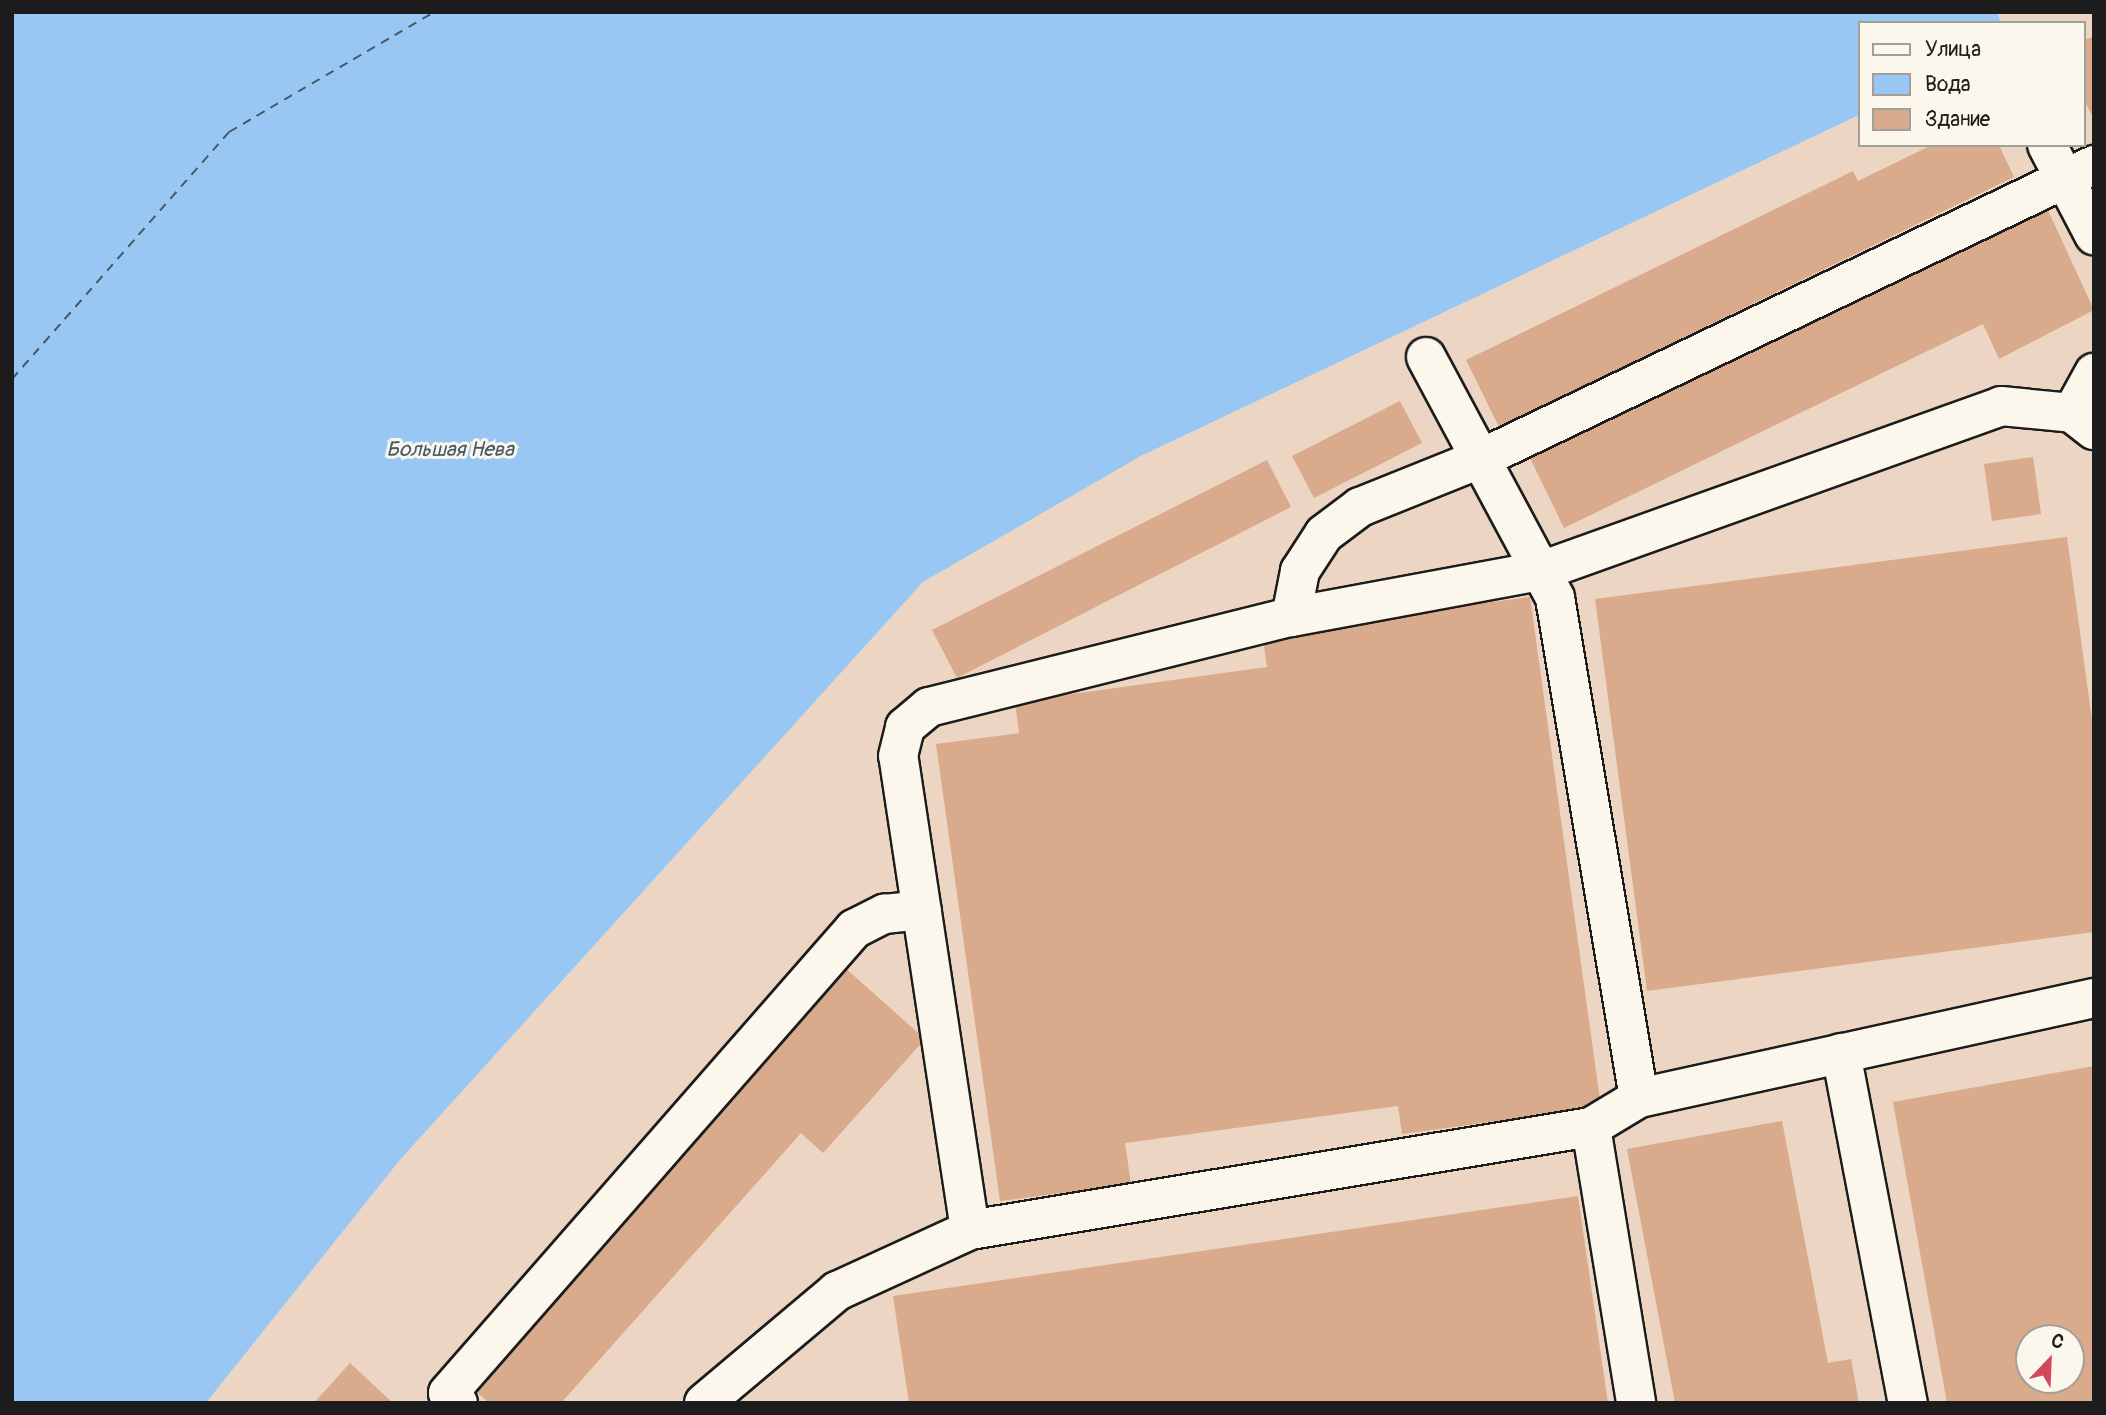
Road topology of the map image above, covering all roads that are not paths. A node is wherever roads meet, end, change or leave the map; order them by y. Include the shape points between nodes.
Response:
1 (2068, 162) edge
2 (2094, 235) edge
3 (1426, 357) dead end
4 (2094, 373) edge
5 (2083, 421) edge
6 (1482, 458) junction
7 (1544, 570) junction
8 (1291, 617) junction
9 (922, 910) junction
10 (2094, 998) edge
11 (1840, 1054) junction
12 (1639, 1098) junction
13 (1591, 1127) junction
14 (970, 1230) junction
15 (458, 1403) edge
16 (704, 1403) edge
17 (1636, 1403) edge
18 (1908, 1403) edge

1 - 2 lane
1 - 6 lane
3 - 6 lane
4 - 5 lane
5 - 7 lane via 2001,405
6 - 7 lane
6 - 8 lane via 1360,507 1324,534 1300,571
7 - 8 lane
7 - 12 lane via 1557,612
8 - 9 lane via 929,707 905,727 898,756
9 - 14 lane
9 - 15 lane via 884,914 854,929 448,1393
10 - 11 lane
11 - 12 lane
11 - 18 lane
12 - 13 lane
13 - 14 lane
13 - 17 lane
14 - 16 lane via 837,1291

